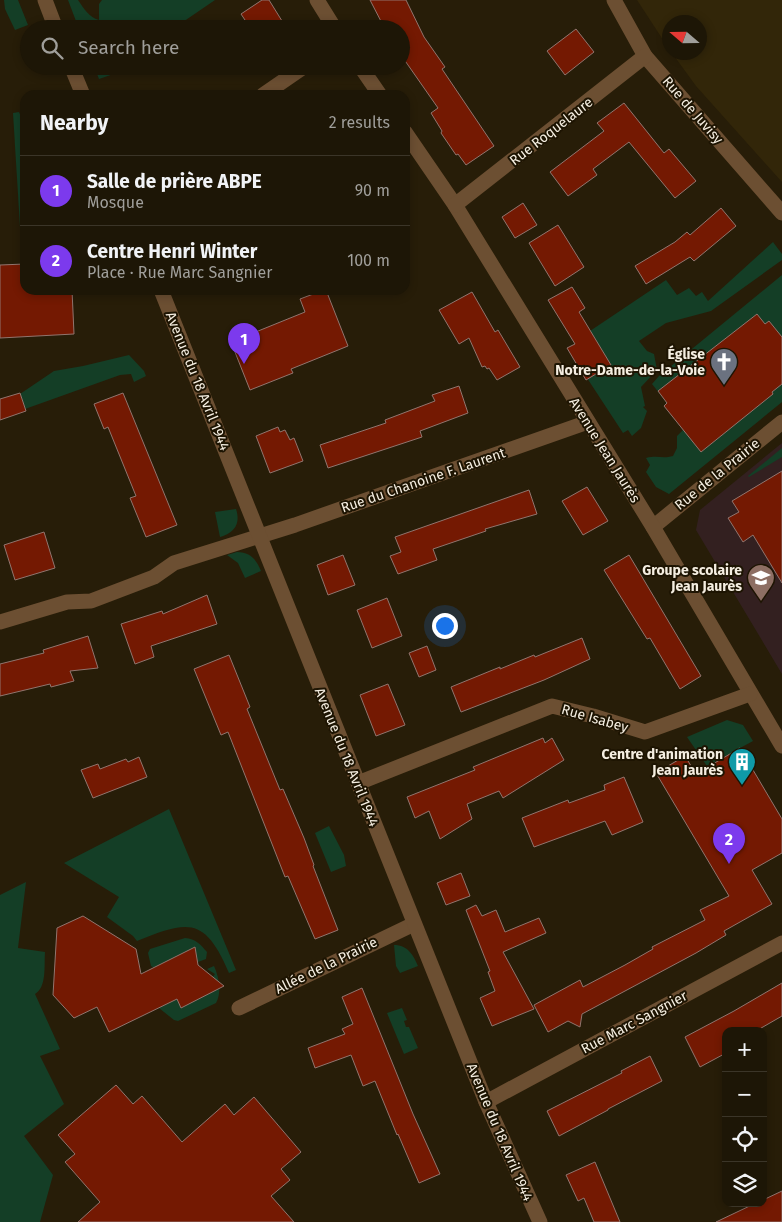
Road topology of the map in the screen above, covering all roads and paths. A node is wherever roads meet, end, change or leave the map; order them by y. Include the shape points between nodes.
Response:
1 (45, 0) edge
2 (317, 0) edge
3 (614, 0) edge
4 (53, 20) edge
5 (329, 20) edge
6 (646, 56) junction
7 (75, 75) edge
8 (292, 75) edge
9 (366, 75) edge
10 (81, 90) edge
11 (270, 90) edge
12 (377, 90) edge
13 (410, 139) edge
14 (455, 206) junction
15 (782, 213) edge
16 (163, 295) edge
17 (588, 422) junction
18 (782, 422) edge
19 (653, 527) junction
20 (258, 536) junction
21 (0, 622) edge
22 (750, 694) junction
23 (782, 746) edge
24 (358, 783) junction
25 (414, 924) junction
26 (782, 943) edge
27 (239, 1008) dead end
28 (486, 1102) junction
29 (540, 1222) edge

1 - 4 street
2 - 5 street
3 - 6 street, Rue de Juvisy
6 - 14 street, Rue Roquelaure
6 - 15 street, Rue de Juvisy
7 - 10 street
8 - 11 street
9 - 12 street
13 - 14 street, Avenue Jean Jaurès
14 - 17 street, Avenue Jean Jaurès
16 - 20 street, Avenue du 18 Avril 1944
17 - 19 street, Avenue Jean Jaurès
17 - 20 street, Rue du Chanoine F. Laurent
18 - 19 street, Rue de la Prairie
19 - 22 street, Avenue Jean Jaurès
20 - 21 street, Rue du Chanoine F. Laurent via 174,562 154,577 91,601 67,602
20 - 24 street, Avenue du 18 Avril 1944
22 - 23 street, Avenue Jean Jaurès
22 - 24 street, Rue Isabey via 645,732 552,706
24 - 25 street, Avenue du 18 Avril 1944
25 - 27 street, Allée de la Prairie
25 - 28 street, Avenue du 18 Avril 1944
26 - 28 street, Rue Marc Sangnier
28 - 29 street, Avenue du 18 Avril 1944

